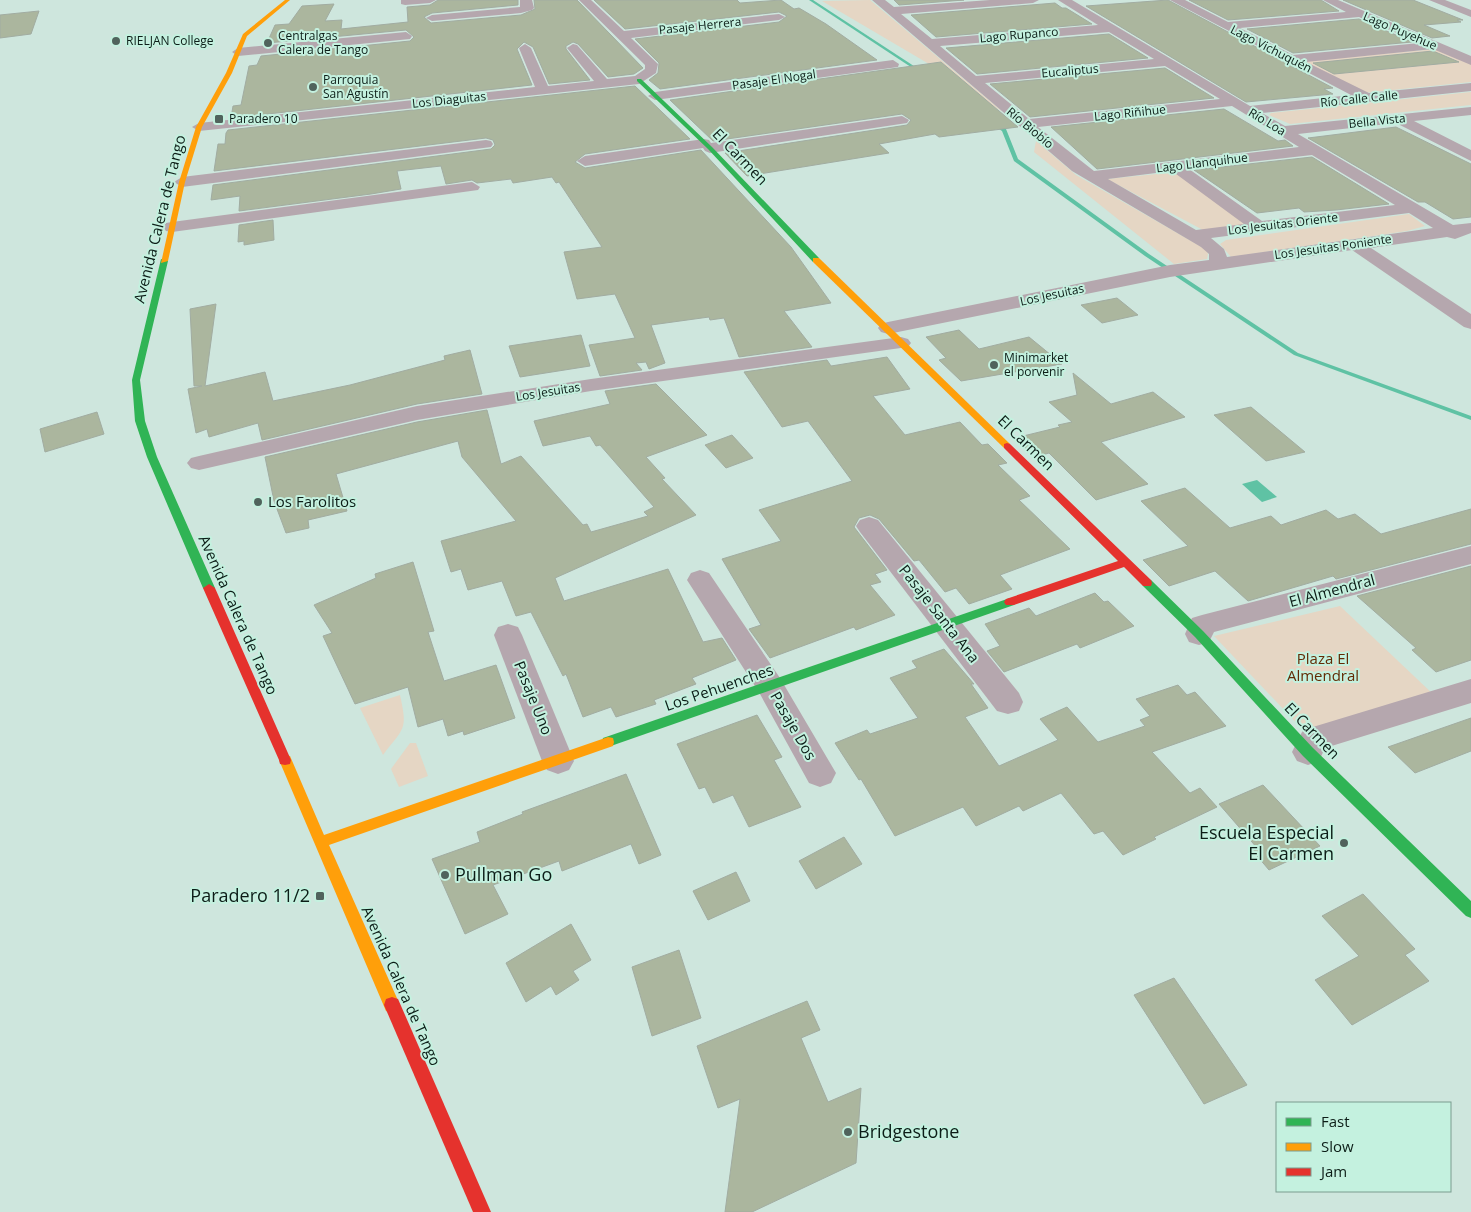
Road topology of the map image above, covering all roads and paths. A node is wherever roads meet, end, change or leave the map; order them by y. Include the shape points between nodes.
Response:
1 (279, 0) edge
2 (288, 0) edge
3 (430, 0) edge
4 (526, 0) edge
5 (585, 0) edge
6 (878, 0) edge
7 (1032, 0) edge
8 (1176, 0) edge
9 (1330, 0) edge
10 (1436, 0) edge
11 (1066, 1) edge
12 (1086, 1) dead end
13 (405, 2) dead end
14 (890, 11) junction
15 (1361, 14) junction
16 (1471, 14) edge
17 (432, 18) dead end
18 (779, 18) dead end
19 (261, 20) junction
20 (1226, 26) junction
21 (1110, 28) junction
22 (266, 34) dead end
23 (622, 34) junction
24 (245, 35) junction
25 (406, 36) dead end
26 (929, 43) junction
27 (1436, 46) junction
28 (525, 48) dead end
29 (572, 48) dead end
30 (238, 52) junction
31 (878, 54) dead end
32 (820, 58) dead end
33 (1292, 59) junction
34 (1471, 61) edge
35 (1167, 62) junction
36 (764, 70) dead end
37 (838, 72) junction
38 (701, 74) dead end
39 (639, 80) junction
40 (775, 80) junction
41 (972, 80) junction
42 (603, 83) junction
43 (1471, 87) edge
44 (715, 88) junction
45 (543, 89) junction
46 (656, 96) junction
47 (1367, 98) junction
48 (1235, 102) junction
49 (1248, 110) junction
50 (1471, 111) edge
51 (1399, 119) junction
52 (902, 120) dead end
53 (1025, 124) junction
54 (199, 127) junction
55 (1282, 131) junction
56 (486, 144) dead end
57 (707, 146) junction
58 (1314, 150) junction
59 (1471, 156) edge
60 (585, 161) dead end
61 (1175, 166) junction
62 (1089, 176) junction
63 (182, 182) junction
64 (472, 186) dead end
65 (1411, 208) junction
66 (172, 227) junction
67 (1259, 227) junction
68 (1471, 228) edge
69 (1449, 231) junction
70 (1195, 235) junction
71 (1354, 244) junction
72 (1471, 244) edge
73 (1216, 264) junction
74 (1471, 323) edge
75 (894, 336) junction
76 (199, 463) dead end
77 (869, 526) dead end
78 (1471, 554) edge
79 (1126, 562) junction
80 (700, 580) dead end
81 (947, 624) junction
82 (1199, 634) junction
83 (508, 635) dead end
84 (770, 686) junction
85 (1471, 691) edge
86 (1008, 702) dead end
87 (1308, 752) junction
88 (558, 761) junction
89 (820, 773) dead end
90 (321, 842) junction
91 (1471, 911) edge
92 (482, 1212) edge

1 - 19 main road, Avenida Calera de Tango
2 - 19 main road, Avenida Calera de Tango
3 - 13 street
4 - 17 street via 528,8 521,10
5 - 23 street
6 - 14 street, Río Biobío
7 - 14 street
8 - 20 street, Lago Vichuquén
9 - 15 street, Lago Puyehue
10 - 16 street
11 - 12 street
11 - 21 street, Río Loa
14 - 26 street, Río Biobío
15 - 20 street
15 - 27 street, Lago Puyehue
18 - 23 street, Pasaje Herrera
19 - 24 main road, Avenida Calera de Tango
20 - 33 street, Lago Vichuquén
21 - 26 street, Lago Rupanco
21 - 35 street, Río Loa
22 - 24 street
23 - 39 street via 653,66
24 - 30 main road, Avenida Calera de Tango
25 - 30 street
26 - 41 street, Río Biobío
27 - 33 street
27 - 34 street, Lago Puyehue
28 - 45 street
29 - 42 street
30 - 54 main road, Avenida Calera de Tango
31 - 37 street, Pasaje El Nogal via 893,64
32 - 37 street
33 - 47 street, Lago Vichuquén
35 - 41 street, Eucaliptus
35 - 48 street, Río Loa
36 - 40 street
37 - 40 street, Pasaje El Nogal
38 - 44 street
39 - 42 street, Los Diaguitas
39 - 46 main road, El Carmen
40 - 44 street, Pasaje El Nogal
41 - 53 street, Río Biobío
42 - 45 street, Los Diaguitas
43 - 47 street, Río Calle Calle
44 - 46 street, Pasaje El Nogal
45 - 54 street, Los Diaguitas
46 - 57 main road, El Carmen
47 - 49 street, Río Calle Calle
48 - 49 street, Río Loa
48 - 53 street, Lago Riñihue
49 - 55 street, Río Loa
50 - 51 street, Bella Vista
51 - 55 street, Bella Vista
51 - 59 street
52 - 57 street
53 - 62 street, Río Biobío
54 - 63 main road, Avenida Calera de Tango
55 - 58 street, Río Loa
56 - 63 street
57 - 60 street
57 - 75 main road, El Carmen
58 - 61 street, Lago Llanquihue
58 - 65 street, Río Loa
61 - 62 street, Lago Llanquihue
61 - 67 street
62 - 70 street, Río Biobío
63 - 66 main road, Avenida Calera de Tango
64 - 66 street
65 - 67 street, Los Jesuitas Oriente
65 - 69 street, Río Loa
66 - 90 main road, Avenida Calera de Tango via 136,380 140,421 152,457
67 - 70 street, Los Jesuitas Oriente
68 - 69 street, Los Jesuitas Poniente
69 - 71 street, Los Jesuitas Poniente
69 - 72 street, Río Loa
70 - 73 street, Los Jesuitas Oriente via 1218,253
71 - 73 street, Los Jesuitas Poniente
71 - 74 street
73 - 75 street, Los Jesuitas via 1162,272
75 - 76 street, Los Jesuitas via 417,413
75 - 79 main road, El Carmen
77 - 81 street, Pasaje Santa Ana
78 - 82 street, El Almendral via 1202,624
79 - 81 main road, Los Pehuenches
79 - 82 main road, El Carmen
80 - 84 street, Pasaje Dos
81 - 84 main road, Los Pehuenches
81 - 86 street, Pasaje Santa Ana
82 - 87 main road, El Carmen
83 - 88 street, Pasaje Uno
84 - 88 main road, Los Pehuenches
84 - 89 street, Pasaje Dos
85 - 87 street via 1314,740
87 - 91 main road, El Carmen
88 - 90 main road, Los Pehuenches
90 - 92 main road, Avenida Calera de Tango

